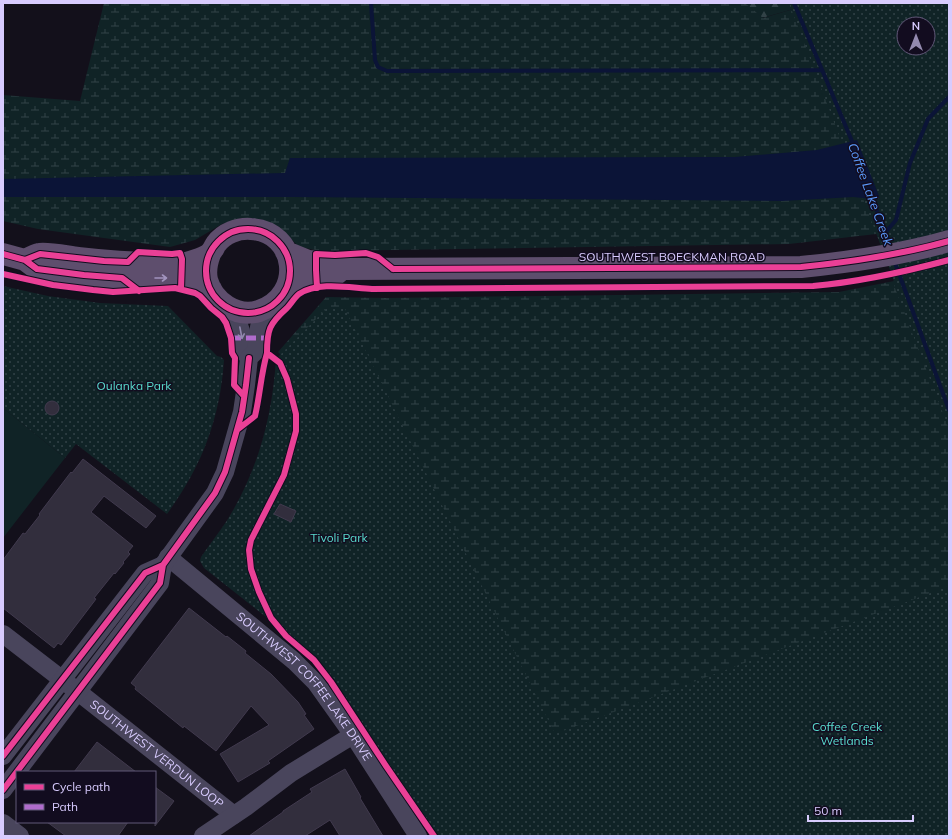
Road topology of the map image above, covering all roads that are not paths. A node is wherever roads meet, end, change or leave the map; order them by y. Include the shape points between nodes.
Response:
1 (949, 241) edge
2 (286, 252) junction
3 (3, 254) edge
4 (210, 254) junction
5 (25, 260) junction
6 (342, 269) junction
7 (286, 288) junction
8 (211, 290) junction
9 (229, 308) junction
10 (268, 308) junction
11 (249, 358) junction
12 (165, 561) junction
13 (3, 634) edge
14 (62, 679) junction
15 (77, 691) junction
16 (353, 735) junction
17 (3, 756) edge
18 (17, 771) edge
19 (16, 773) edge
20 (3, 790) edge
21 (234, 815) junction
22 (3, 823) edge
23 (20, 836) edge
24 (203, 836) edge
25 (418, 836) edge

1 - 6 main road, SOUTHWEST BOECKMAN ROAD via 848,262 801,267
2 - 4 main road, SOUTHWEST BOECKMAN ROAD via 280,243 260,230 241,229 227,234
2 - 6 main road, SOUTHWEST BOECKMAN ROAD via 308,261 334,263
2 - 7 main road, SOUTHWEST BOECKMAN ROAD via 290,272
3 - 5 main road, SOUTHWEST BOECKMAN ROAD
4 - 5 main road via 181,264 104,261 40,254
4 - 8 main road, SOUTHWEST BOECKMAN ROAD via 206,270
5 -> 8 main road, SOUTHWEST BOECKMAN ROAD via 37,269 105,277 181,278
6 - 7 main road, SOUTHWEST BOECKMAN ROAD via 333,277 307,279
7 - 10 main road, SOUTHWEST BOECKMAN ROAD via 277,301
8 - 9 main road, SOUTHWEST BOECKMAN ROAD
9 - 10 main road via 246,312
9 -> 11 street via 238,322 242,349
10 - 11 street via 259,327 256,350
11 - 12 street via 242,412 225,472 215,493
12 - 14 street via 145,573
12 - 15 street via 160,583
12 - 16 street, SOUTHWEST COFFEE LAKE DRIVE via 300,666 316,683
13 - 14 street, SOUTHWEST VERDUN LOOP
14 - 15 street, SOUTHWEST VERDUN LOOP
14 - 17 street
15 - 18 street
15 - 21 street, SOUTHWEST VERDUN LOOP
16 - 21 street via 291,774
16 - 25 street, SOUTHWEST COFFEE LAKE DRIVE
19 - 20 street
21 - 24 street
22 - 23 street

